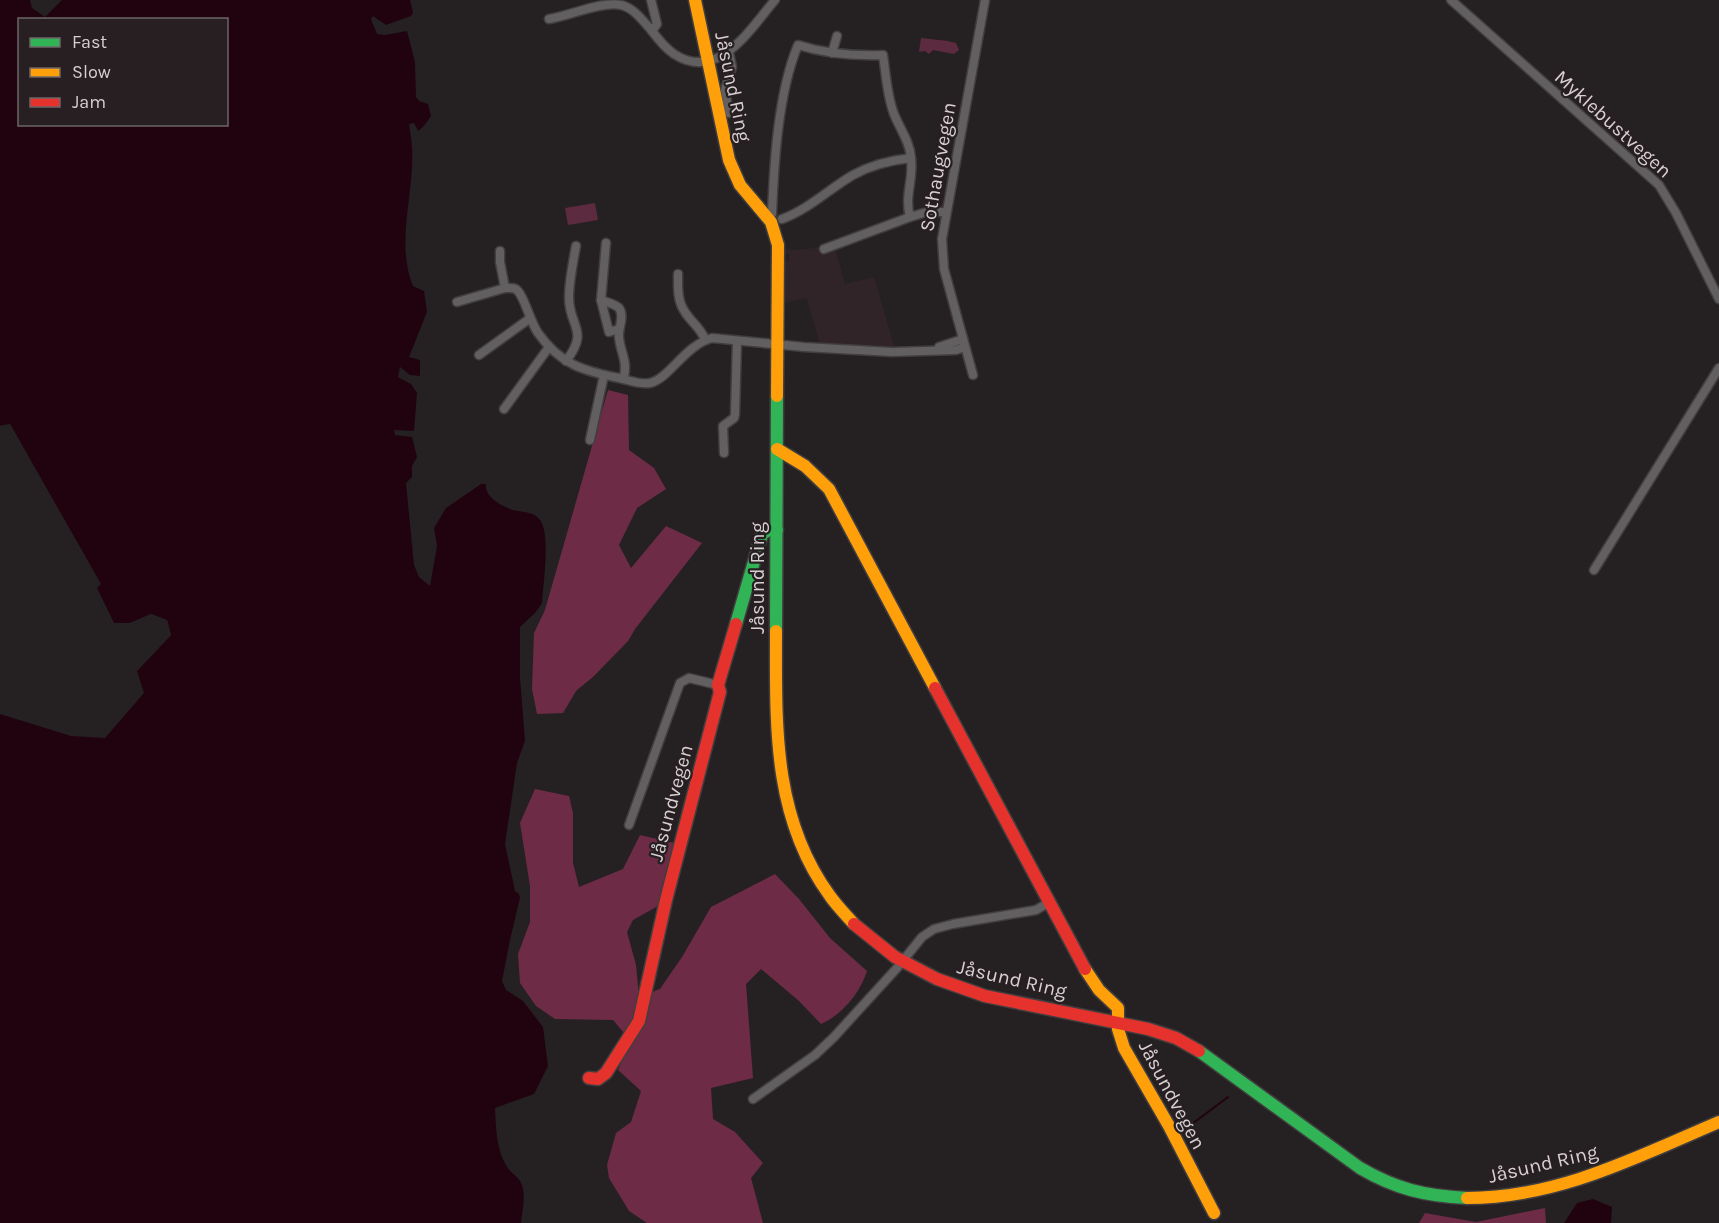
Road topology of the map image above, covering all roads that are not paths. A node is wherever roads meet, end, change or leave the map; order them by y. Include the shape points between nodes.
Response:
1 (651, 0) edge
2 (695, 0) edge
3 (775, 0) edge
4 (985, 0) edge
5 (1451, 0) edge
6 (549, 19) dead end
7 (652, 31) junction
8 (837, 36) dead end
9 (729, 53) junction
10 (832, 53) junction
11 (709, 60) junction
12 (729, 113) dead end
13 (911, 158) junction
14 (946, 212) junction
15 (910, 217) junction
16 (768, 218) junction
17 (782, 219) dead end
18 (606, 243) dead end
19 (576, 246) dead end
20 (824, 249) dead end
21 (500, 251) dead end
22 (678, 274) dead end
23 (505, 288) junction
24 (1719, 299) edge
25 (601, 300) junction
26 (457, 302) dead end
27 (529, 319) junction
28 (620, 329) junction
29 (705, 339) junction
30 (737, 341) junction
31 (964, 343) junction
32 (778, 345) junction
33 (549, 346) junction
34 (479, 355) dead end
35 (566, 361) junction
36 (1719, 368) edge
37 (604, 375) junction
38 (973, 375) dead end
39 (623, 379) junction
40 (504, 409) dead end
41 (590, 440) dead end
42 (777, 449) junction
43 (724, 453) dead end
44 (777, 530) junction
45 (1594, 570) dead end
46 (718, 685) junction
47 (629, 825) dead end
48 (1048, 903) junction
49 (902, 962) junction
50 (1118, 1022) junction
51 (589, 1078) dead end
52 (753, 1099) dead end
53 (1719, 1122) edge
54 (1214, 1213) dead end

1 - 7 street via 657,24
2 - 11 main road, Jåsund Ring
3 - 9 street
4 - 14 street, Sothaugvegen
5 - 24 street, Myklebustvegen via 1659,185
6 - 7 street via 620,4 632,10
7 - 11 street via 677,56
8 - 10 street
9 - 11 street
9 - 12 street via 732,67 725,90
10 - 13 street via 883,55 887,89
10 - 16 street via 798,45 794,55 782,108 772,214
11 - 16 main road, Jåsund Ring via 731,165 740,185
13 - 15 street via 906,205
13 - 17 street via 860,172
14 - 15 street
14 - 31 street, Sothaugvegen via 942,239 944,270
15 - 20 street
16 - 32 main road, Jåsund Ring via 778,245
18 - 25 street
19 - 35 street via 569,302 578,338
21 - 23 street
22 - 29 street via 681,305
23 - 26 street
23 - 27 street via 518,291
25 - 28 street via 620,310
25 - 28 street via 609,332
27 - 33 street
27 - 34 street
28 - 39 street via 627,366
29 - 30 street
29 - 39 street via 679,358 659,380 648,383
30 - 32 street
30 - 43 street via 735,414 723,426
31 - 32 street via 930,351 892,352
31 - 38 street, Sothaugvegen
32 - 42 main road, Jåsund Ring
33 - 35 street
33 - 40 street
35 - 37 street
36 - 45 street
37 - 39 street
37 - 41 street
42 - 44 main road, Jåsund Ring
42 - 48 main road, Jåsundvegen via 829,489
44 - 46 main road, Jåsundvegen via 762,534
44 - 49 main road, Jåsund Ring via 776,735 785,804 802,851 833,900 862,932
46 - 47 street via 689,678 680,683
46 - 51 main road, Jåsundvegen via 720,692 639,1021 606,1073
48 - 49 street via 1036,910 934,929 922,937
48 - 50 main road, Jåsundvegen via 1089,977 1118,1008
49 - 50 main road, Jåsund Ring via 985,996
49 - 52 street via 815,1055
50 - 53 main road, Jåsund Ring via 1186,1044 1360,1168 1396,1186 1437,1197 1484,1197 1566,1183 1634,1160
50 - 54 main road, Jåsundvegen via 1124,1048

